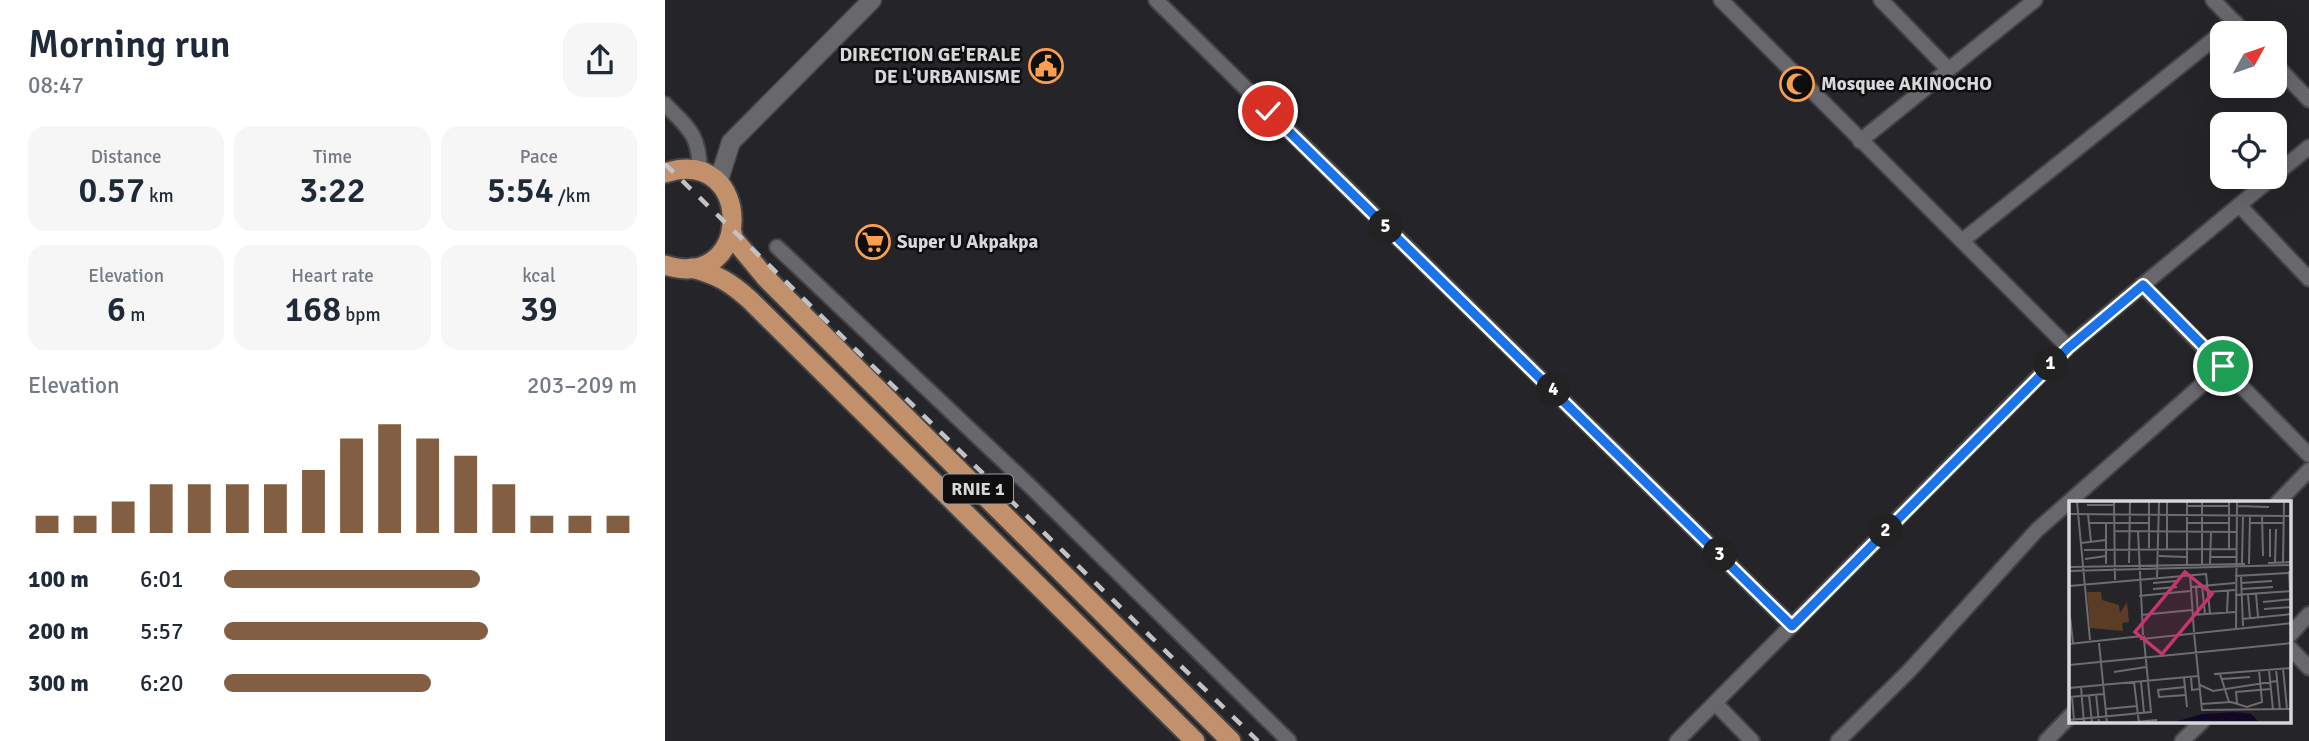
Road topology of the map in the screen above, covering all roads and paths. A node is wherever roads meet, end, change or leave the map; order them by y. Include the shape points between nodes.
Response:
1 (872, 0) edge
2 (1156, 0) edge
3 (1721, 0) edge
4 (1881, 0) edge
5 (2035, 0) edge
6 (2213, 0) edge
7 (2233, 21) edge
8 (2210, 51) edge
9 (1948, 69) junction
10 (2287, 77) edge
11 (2309, 100) edge
12 (665, 104) edge
13 (1860, 141) junction
14 (2309, 147) edge
15 (665, 161) edge
16 (2287, 165) edge
17 (695, 171) junction
18 (665, 173) edge
19 (718, 183) junction
20 (2258, 189) edge
21 (2239, 205) junction
22 (732, 232) junction
23 (1962, 241) junction
24 (777, 247) dead end
25 (665, 265) edge
26 (692, 268) junction
27 (2309, 279) edge
28 (2143, 285) junction
29 (2068, 348) junction
30 (2223, 366) junction
31 (2309, 455) edge
32 (2309, 470) edge
33 (2070, 501) edge
34 (2279, 501) edge
35 (2069, 502) edge
36 (2309, 614) edge
37 (1792, 626) junction
38 (2291, 634) edge
39 (2291, 649) edge
40 (2309, 668) edge
41 (1715, 703) junction
42 (2069, 717) edge
43 (2200, 724) edge
44 (1195, 741) edge
45 (1231, 741) edge
46 (1289, 741) edge
47 (1677, 741) edge
48 (1752, 741) edge
49 (1838, 741) edge
50 (2046, 741) edge
51 (2182, 741) edge

1 - 19 street via 731,142
2 - 37 street
3 - 13 street
4 - 9 street
5 - 9 street
6 - 7 street
8 - 23 street
9 - 13 street
10 - 11 street
12 - 17 street via 698,143
13 - 23 street
14 - 16 street
15 - 17 highway
17 - 18 highway
17 - 19 highway
19 - 22 highway, RNIE 1 via 732,208
20 - 21 street
21 - 27 street
21 - 28 street
22 - 26 highway via 717,256
22 - 45 highway, RNIE 1 via 766,278
23 - 29 street
24 - 46 street via 1032,488
25 - 26 highway, RNIE 1
26 - 44 highway, RNIE 1 via 730,282 750,300
28 - 29 street
28 - 30 street
29 - 37 street
30 - 31 street
30 - 33 street
32 - 34 street
35 - 49 street
36 - 38 street
37 - 41 street
39 - 40 street
41 - 47 street
41 - 48 street
42 - 50 street
43 - 51 street

